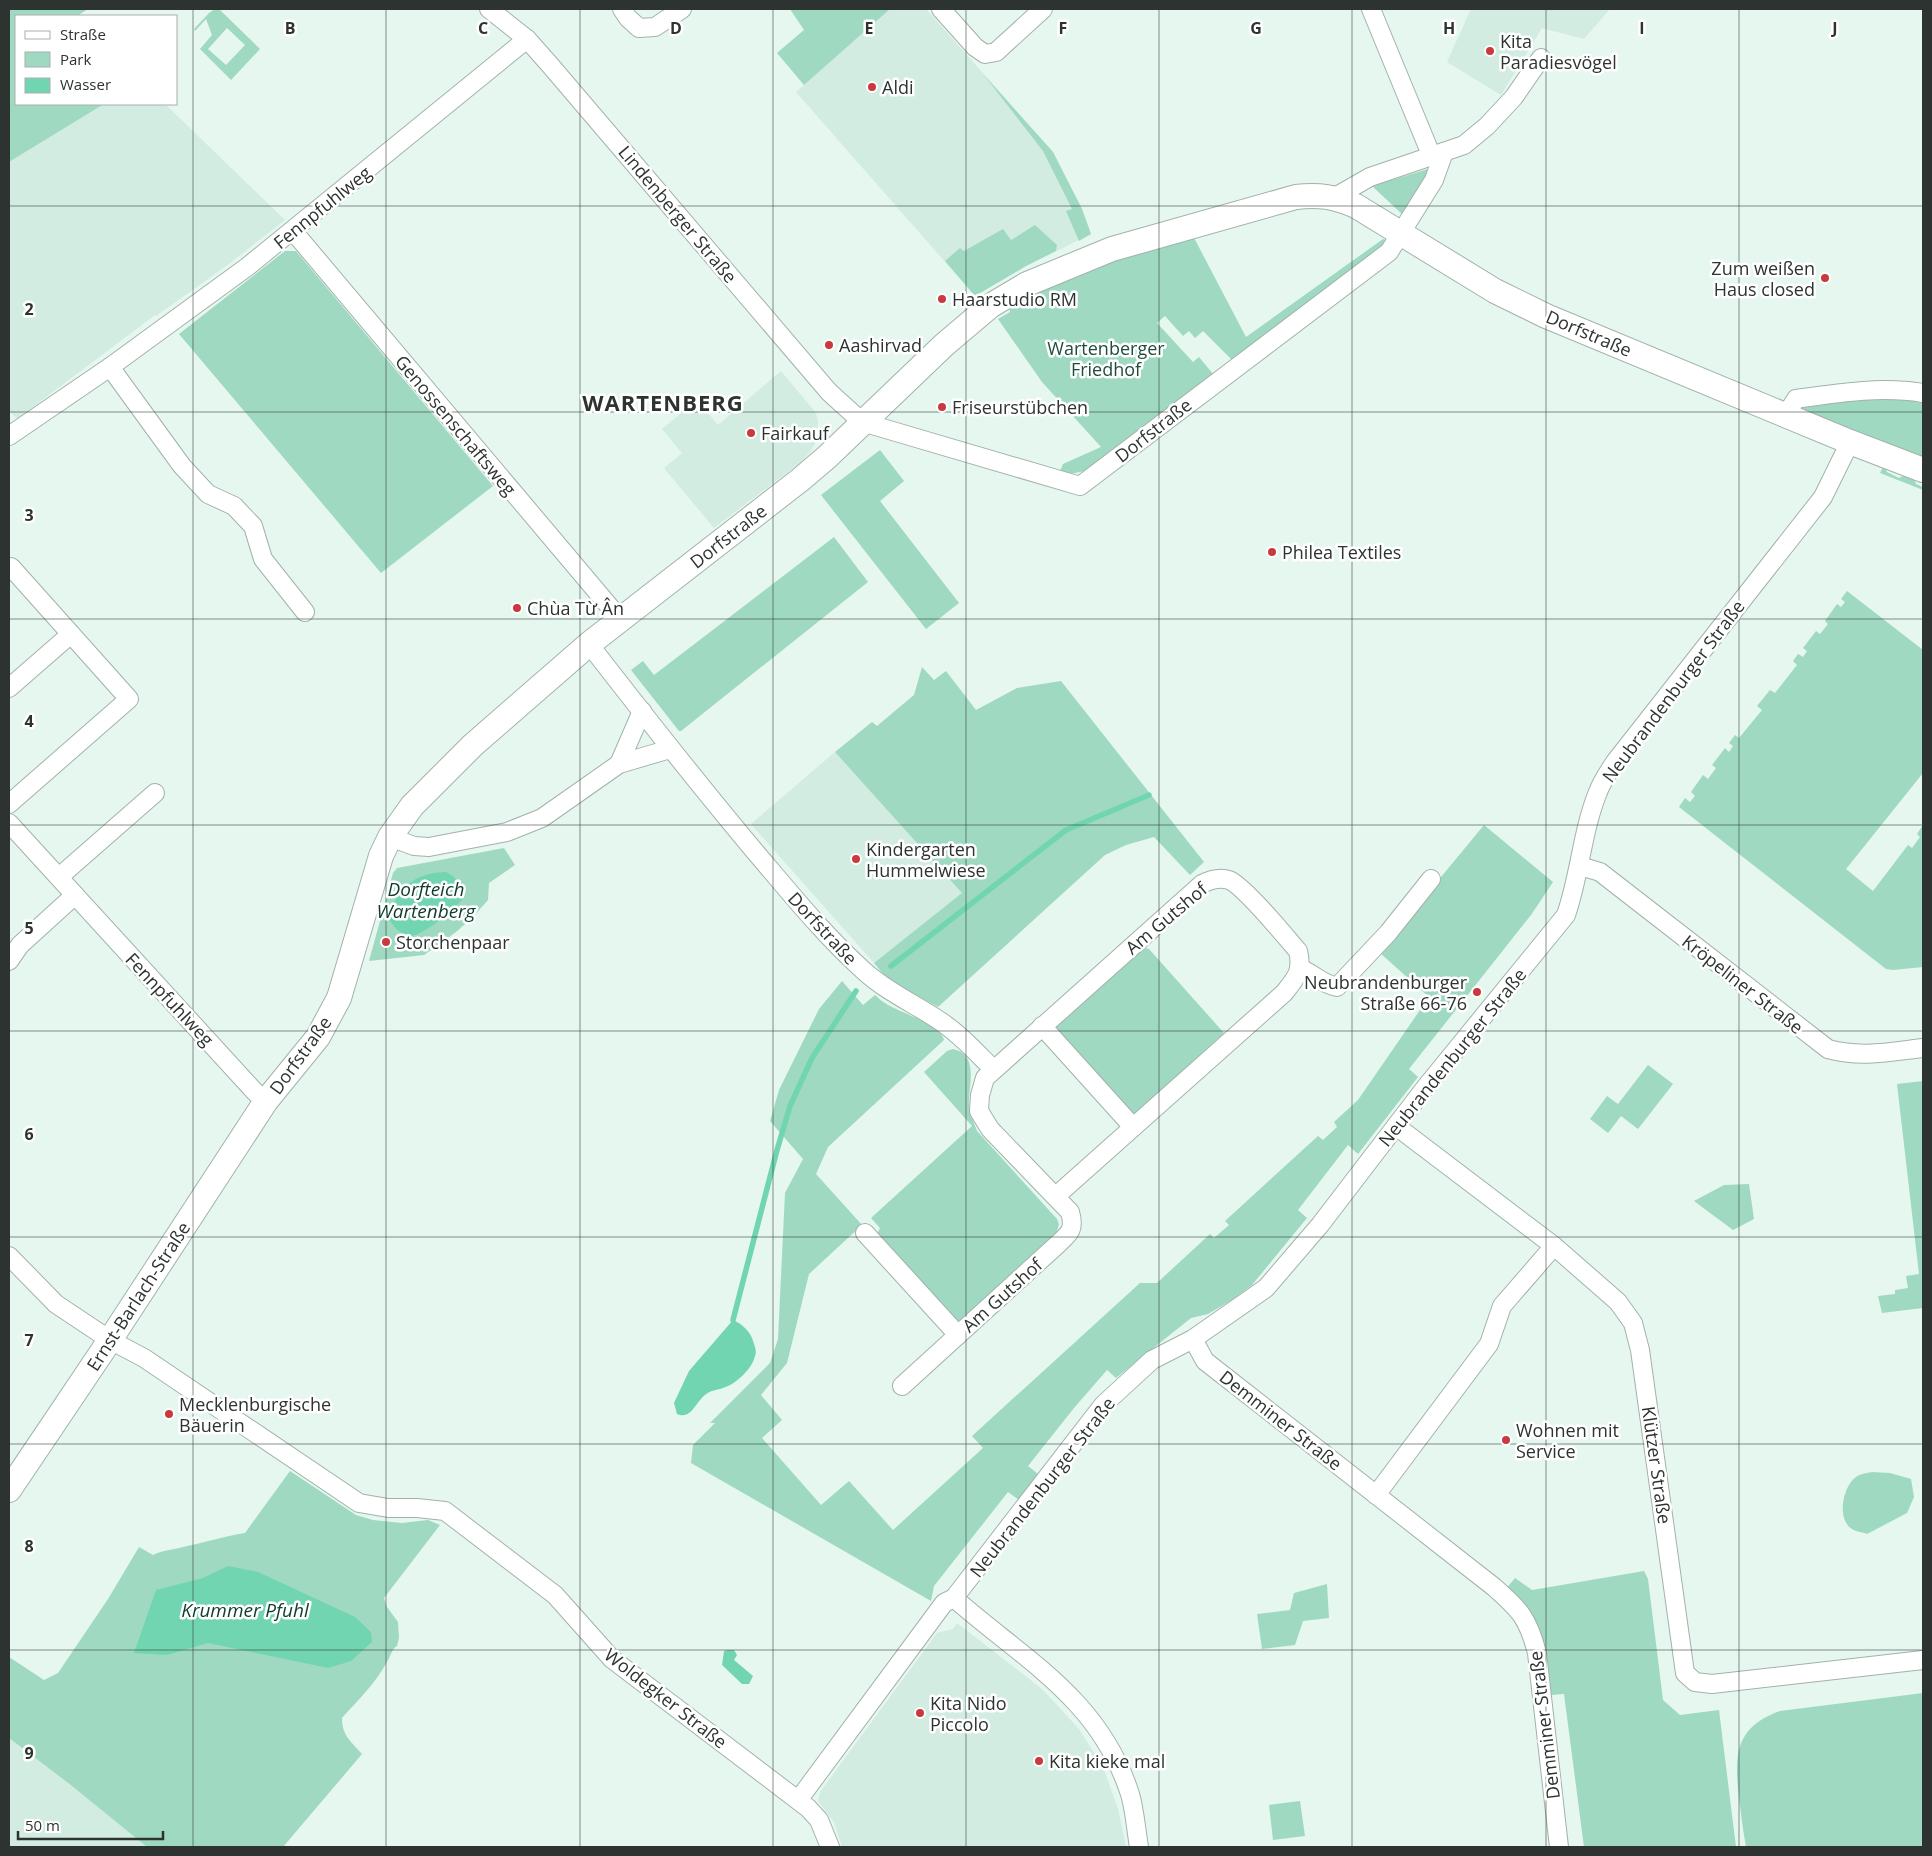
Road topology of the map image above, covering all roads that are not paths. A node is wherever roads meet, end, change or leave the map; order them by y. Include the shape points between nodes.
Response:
1 (490, 9) edge
2 (622, 9) edge
3 (682, 9) edge
4 (941, 9) edge
5 (1043, 9) edge
6 (1371, 9) edge
7 (527, 40) junction
8 (1541, 58) dead end
9 (1438, 155) junction
10 (1335, 197) junction
11 (293, 231) junction
12 (1395, 242) junction
13 (110, 367) junction
14 (1923, 393) edge
15 (1786, 415) junction
16 (862, 422) junction
17 (9, 436) edge
18 (1850, 442) junction
19 (1923, 470) edge
20 (9, 569) edge
21 (305, 612) dead end
22 (620, 619) junction
23 (71, 634) junction
24 (590, 644) junction
25 (9, 688) edge
26 (642, 711) junction
27 (670, 749) junction
28 (619, 764) junction
29 (155, 793) dead end
30 (9, 804) edge
31 (11, 831) edge
32 (390, 837) junction
33 (1580, 866) junction
34 (59, 877) junction
35 (1431, 879) dead end
36 (75, 895) junction
37 (9, 960) edge
38 (1300, 968) junction
39 (1042, 1026) junction
40 (1923, 1048) edge
41 (993, 1069) junction
42 (266, 1101) junction
43 (1396, 1126) junction
44 (1133, 1127) junction
45 (1056, 1196) junction
46 (865, 1233) dead end
47 (1554, 1246) junction
48 (9, 1256) edge
49 (958, 1335) junction
50 (1193, 1339) junction
51 (110, 1340) junction
52 (902, 1386) dead end
53 (9, 1490) edge
54 (1376, 1495) junction
55 (954, 1598) junction
56 (1923, 1660) edge
57 (799, 1800) junction
58 (830, 1847) edge
59 (1139, 1847) edge
60 (1559, 1847) edge

1 - 7 street, Lindenberger Straße
2 - 3 street via 639,28 655,28
4 - 5 street via 985,54 996,52
6 - 9 street
7 - 11 street, Fennpfuhlweg
7 - 16 street, Lindenberger Straße via 829,392
8 - 9 street via 1514,97 1488,126 1464,145
9 - 10 street via 1370,177
9 - 12 street, Dorfstraße via 1434,180
10 - 12 main road, Dorfstraße via 1356,206
10 - 16 main road, Dorfstraße via 1296,198 1122,246 1027,284 990,306
11 - 13 street, Fennpfuhlweg
11 - 22 street, Genossenschaftsweg
12 - 15 main road, Dorfstraße via 1546,316
12 - 16 street, Dorfstraße via 1080,486
13 - 17 street, Fennpfuhlweg
13 - 21 street via 182,466 208,494 234,506 253,526 263,559
14 - 15 street via 1865,391 1796,399
15 - 18 main road, Dorfstraße
16 - 22 main road, Dorfstraße via 800,480
18 - 19 main road, Dorfstraße
18 - 33 street, Neubrandenburger Straße via 1823,497 1615,762 1598,791
20 - 23 street via 11,567
22 - 24 main road, Dorfstraße
23 - 25 street
23 - 30 street via 129,699
24 - 26 street, Dorfstraße
24 - 32 main road, Dorfstraße via 473,745 412,806
26 - 27 street, Dorfstraße
26 - 28 street
27 - 28 street
27 - 41 street, Dorfstraße via 819,925 865,972 959,1035
28 - 32 street via 542,818 513,830 430,847 414,846
29 - 34 street
31 - 34 street, Fennpfuhlweg
32 - 42 main road, Dorfstraße via 379,863 339,998 318,1037
33 - 40 street, Kröpeliner Straße via 1600,872 1828,1049 1860,1055
33 - 43 street, Neubrandenburger Straße via 1566,915
34 - 36 street, Fennpfuhlweg
35 - 38 street via 1388,933 1337,987 1326,985
36 - 37 street via 20,945
36 - 42 street, Fennpfuhlweg
38 - 39 street, Am Gutshof via 1298,951 1241,889 1228,880 1213,879 1202,884
38 - 44 street via 1284,993
39 - 41 street, Am Gutshof
39 - 44 street
41 - 45 street, Am Gutshof via 985,1078 979,1111 990,1129
42 - 51 main road, Ernst-Barlach-Straße
43 - 47 street, Klützer Straße
43 - 50 street, Neubrandenburger Straße via 1320,1225 1266,1288
44 - 45 street
45 - 49 street, Am Gutshof via 1070,1212 1073,1224 1070,1234
46 - 49 street
47 - 54 street via 1502,1306 1489,1344
47 - 56 street, Klützer Straße via 1618,1302 1633,1322 1640,1350 1684,1673 1695,1682 1712,1684
48 - 51 street, Woldegker Straße via 56,1304
49 - 52 street, Am Gutshof
50 - 54 street, Demminer Straße via 1205,1361
50 - 55 street, Neubrandenburger Straße via 1152,1360 1103,1406
51 - 53 main road, Ernst-Barlach-Straße
51 - 57 street, Woldegker Straße via 144,1358 360,1503 445,1511 555,1595 612,1659
54 - 60 street, Demminer Straße via 1494,1587 1520,1610 1532,1632
55 - 57 street, Neubrandenburger Straße via 944,1603
55 - 59 street via 1040,1667 1088,1717 1114,1754 1130,1796
57 - 58 street, Woldegker Straße via 819,1820

